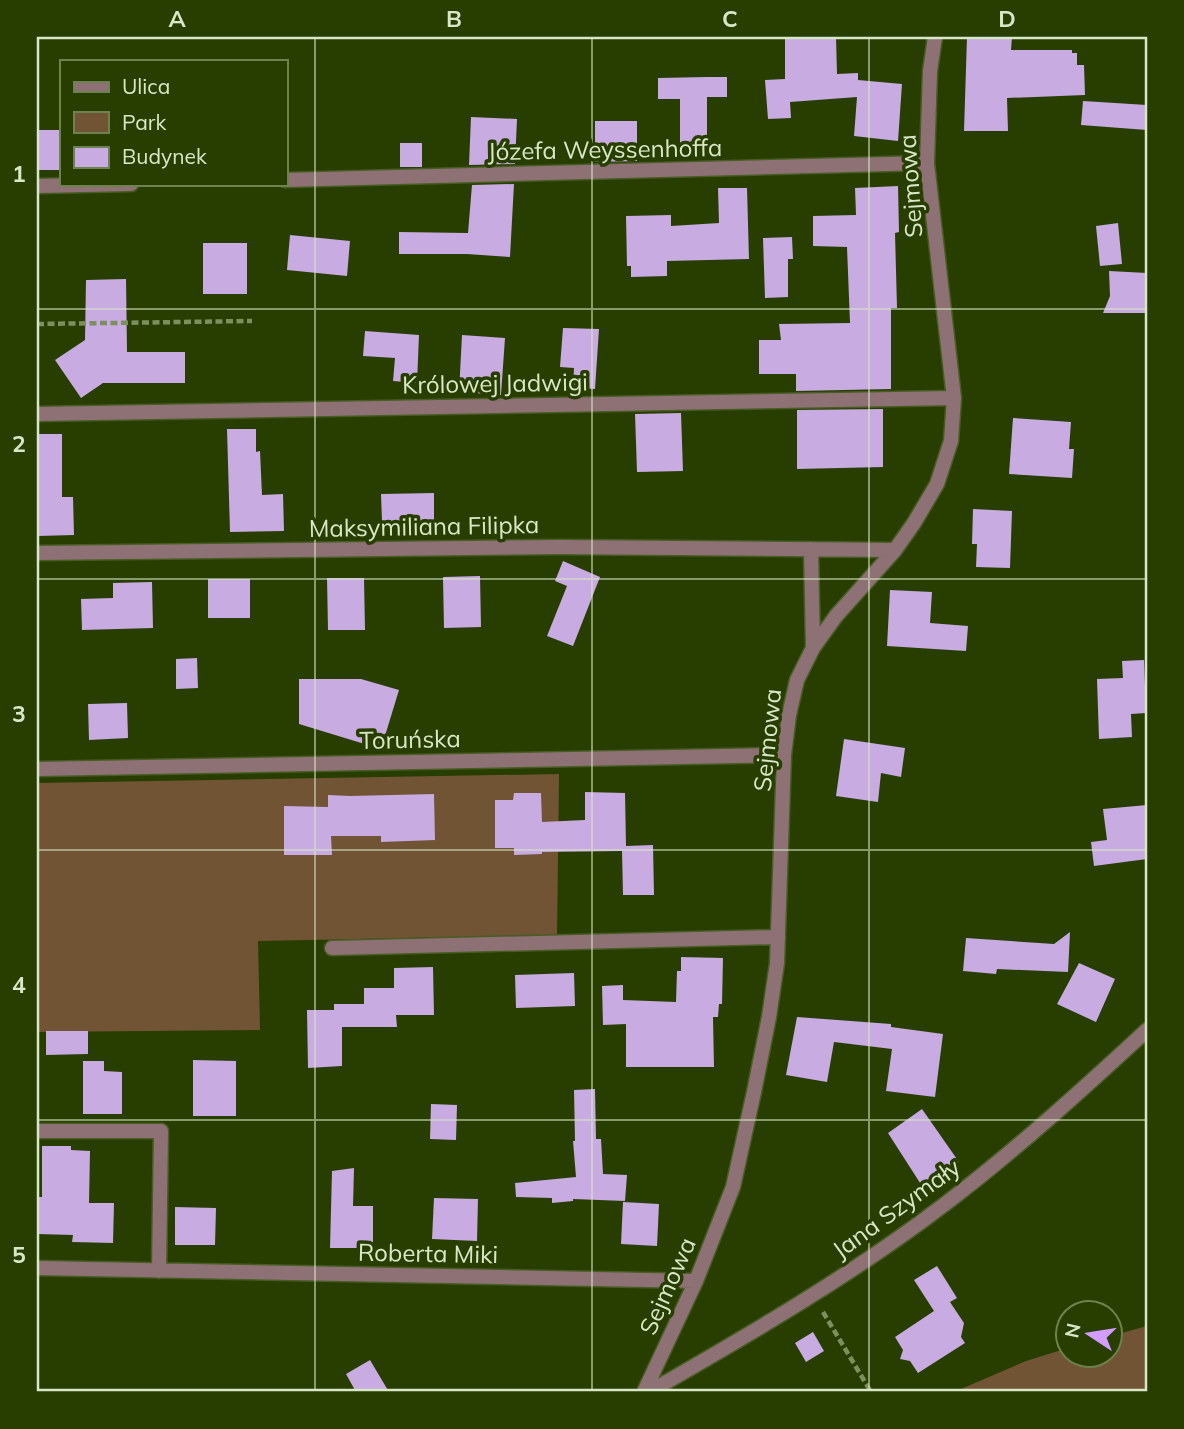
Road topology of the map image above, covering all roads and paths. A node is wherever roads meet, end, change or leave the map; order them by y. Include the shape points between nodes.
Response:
1 (935, 37) edge
2 (927, 163) junction
3 (287, 180) edge
4 (37, 186) edge
5 (60, 186) edge
6 (252, 321) dead end
7 (37, 324) edge
8 (954, 398) junction
9 (37, 414) edge
10 (811, 549) junction
11 (895, 550) junction
12 (37, 553) edge
13 (813, 648) junction
14 (784, 755) junction
15 (37, 768) edge
16 (778, 937) junction
17 (332, 948) dead end
18 (1147, 1030) edge
19 (37, 1131) edge
20 (37, 1268) edge
21 (159, 1271) junction
22 (696, 1281) junction
23 (812, 1295) junction
24 (646, 1392) edge
25 (870, 1392) edge

1 - 2 street, Sejmowa
2 - 3 street, Józefa Weyssenhoffa
2 - 8 street, Sejmowa
4 - 5 street
6 - 7 path
8 - 9 street, Królowej Jadwigi
8 - 11 street, Sejmowa via 951,441 937,484
10 - 11 street, Maksymiliana Filipka
10 - 12 street, Maksymiliana Filipka
10 - 13 street
11 - 13 street, Sejmowa
13 - 14 street, Sejmowa via 797,680
14 - 15 street, Toruńska
14 - 16 street, Sejmowa
16 - 17 street
16 - 22 street, Sejmowa via 769,1017 733,1187
18 - 23 street, Jana Szymały via 1048,1120 944,1205
19 - 21 street via 161,1131
20 - 21 street, Roberta Miki
21 - 22 street, Roberta Miki
22 - 24 street, Sejmowa
23 - 24 street, Jana Szymały
23 - 25 path

